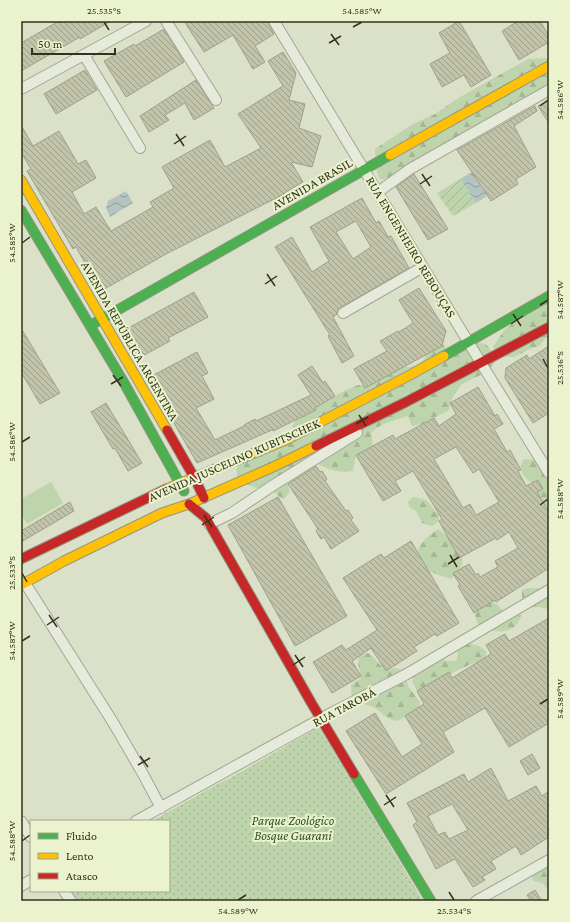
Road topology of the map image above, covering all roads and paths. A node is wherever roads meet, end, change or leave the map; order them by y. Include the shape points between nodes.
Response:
1 (146, 21) edge
2 (166, 21) edge
3 (274, 21) edge
4 (84, 55) junction
5 (549, 66) edge
6 (21, 89) edge
7 (549, 90) edge
8 (216, 100) dead end
9 (140, 148) dead end
10 (364, 169) junction
11 (21, 180) edge
12 (378, 192) junction
13 (21, 210) edge
14 (423, 267) junction
15 (549, 296) edge
16 (343, 313) dead end
17 (102, 318) junction
18 (90, 326) junction
19 (549, 327) edge
20 (468, 342) junction
21 (481, 363) junction
22 (406, 402) junction
23 (549, 474) edge
24 (194, 477) junction
25 (180, 483) junction
26 (204, 498) junction
27 (190, 504) junction
28 (208, 521) junction
29 (21, 559) edge
30 (23, 584) edge
31 (549, 590) edge
32 (321, 719) junction
33 (161, 808) junction
34 (138, 820) edge
35 (21, 821) edge
36 (30, 836) edge
37 (549, 860) edge
38 (30, 881) edge
39 (21, 886) edge
40 (65, 892) edge
41 (71, 901) edge
42 (431, 901) edge
43 (476, 901) edge

1 - 4 street
2 - 8 street
3 - 10 street, RUA ENGENHEIRO REBOUÇAS
4 - 6 street
4 - 9 street
5 - 10 main road, AVENIDA BRASIL
7 - 12 street via 410,169
10 - 12 street, RUA ENGENHEIRO REBOUÇAS
10 - 17 main road, AVENIDA BRASIL
11 - 17 main road, AVENIDA REPÚBLICA ARGENTINA
12 - 14 street, RUA ENGENHEIRO REBOUÇAS
13 - 18 main road, AVENIDA REPÚBLICA ARGENTINA
14 - 16 street
14 - 20 street, RUA ENGENHEIRO REBOUÇAS
15 - 20 main road, AVENIDA JUSCELINO KUBITSCHEK
17 - 18 main road, AVENIDA BRASIL
17 - 24 main road, AVENIDA REPÚBLICA ARGENTINA
18 - 25 main road, AVENIDA REPÚBLICA ARGENTINA
19 - 21 main road, AVENIDA JUSCELINO KUBITSCHEK
20 - 21 street, RUA ENGENHEIRO REBOUÇAS
20 - 24 main road, AVENIDA JUSCELINO KUBITSCHEK via 286,440
21 - 22 main road, AVENIDA JUSCELINO KUBITSCHEK
21 - 23 street, RUA ENGENHEIRO REBOUÇAS
22 - 26 main road, AVENIDA JUSCELINO KUBITSCHEK
22 - 28 street, AVENIDA JUSCELINO KUBITSCHEK via 232,513
24 - 25 main road, AVENIDA JUSCELINO KUBITSCHEK
24 - 26 main road, AVENIDA REPÚBLICA ARGENTINA
25 - 27 main road, AVENIDA REPÚBLICA ARGENTINA
25 - 29 main road, AVENIDA JUSCELINO KUBITSCHEK
26 - 27 main road, AVENIDA JUSCELINO KUBITSCHEK
26 - 28 main road, AVENIDA REPÚBLICA ARGENTINA
27 - 28 main road, AVENIDA REPÚBLICA ARGENTINA
27 - 30 main road, AVENIDA JUSCELINO KUBITSCHEK via 162,512
28 - 32 main road, AVENIDA REPÚBLICA ARGENTINA
30 - 33 street via 117,729
31 - 32 street, RUA TAROBÁ via 405,675
32 - 33 street, RUA TAROBÁ
32 - 42 main road, AVENIDA REPÚBLICA ARGENTINA
33 - 34 street, RUA TAROBÁ
35 - 36 street
37 - 43 street
38 - 39 street
40 - 41 street

